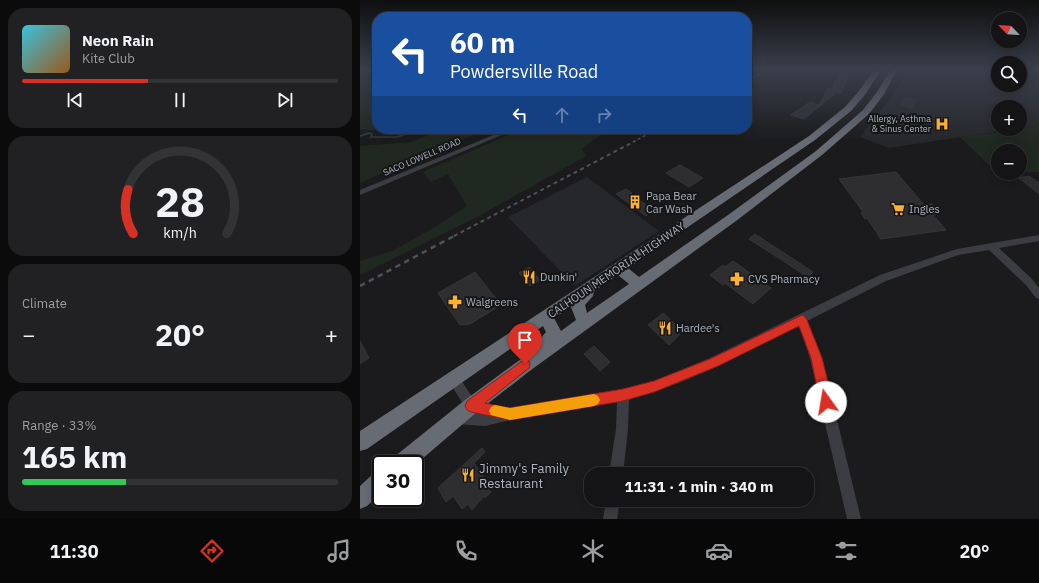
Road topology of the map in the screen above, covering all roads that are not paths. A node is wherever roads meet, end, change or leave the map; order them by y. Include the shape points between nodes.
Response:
1 (862, 93) edge
2 (881, 93) edge
3 (501, 134) edge
4 (792, 151) junction
5 (810, 160) junction
6 (360, 194) edge
7 (1039, 238) edge
8 (991, 246) junction
9 (618, 268) junction
10 (597, 282) junction
11 (639, 284) junction
12 (1039, 295) edge
13 (544, 317) junction
14 (802, 320) junction
15 (585, 322) junction
16 (535, 358) junction
17 (453, 378) junction
18 (623, 395) junction
19 (471, 406) junction
20 (510, 414) junction
21 (456, 418) junction
22 (360, 442) edge
23 (412, 455) edge
24 (617, 467) edge
25 (372, 488) edge
26 (360, 499) edge
27 (612, 507) edge
28 (610, 519) edge
29 (854, 519) edge

1 - 4 highway, CALHOUN MEMORIAL HIGHWAY via 848,109
2 - 5 highway, CALHOUN MEMORIAL HIGHWAY via 866,112
3 - 6 street, SACO LOWELL ROAD
4 - 5 highway
4 - 9 highway, CALHOUN MEMORIAL HIGHWAY
5 - 11 highway, CALHOUN MEMORIAL HIGHWAY
7 - 8 street
8 - 12 street
8 - 14 street via 957,252 883,278
9 - 10 highway, CALHOUN MEMORIAL HIGHWAY
9 - 11 highway
10 - 13 highway, CALHOUN MEMORIAL HIGHWAY
10 - 15 highway via 578,303 578,313
11 - 15 highway, CALHOUN MEMORIAL HIGHWAY
13 - 16 highway via 554,333
13 - 17 highway, CALHOUN MEMORIAL HIGHWAY
14 - 18 street via 714,362 654,387
14 - 29 street via 816,358
15 - 16 highway, CALHOUN MEMORIAL HIGHWAY
16 - 19 highway, CALHOUN MEMORIAL HIGHWAY
17 - 19 street
17 - 22 highway, CALHOUN MEMORIAL HIGHWAY
18 - 20 street
18 - 24 street
19 - 20 street
19 - 21 highway, CALHOUN MEMORIAL HIGHWAY
20 - 21 street via 485,420
21 - 23 highway, CALHOUN MEMORIAL HIGHWAY
25 - 26 highway
27 - 28 street

